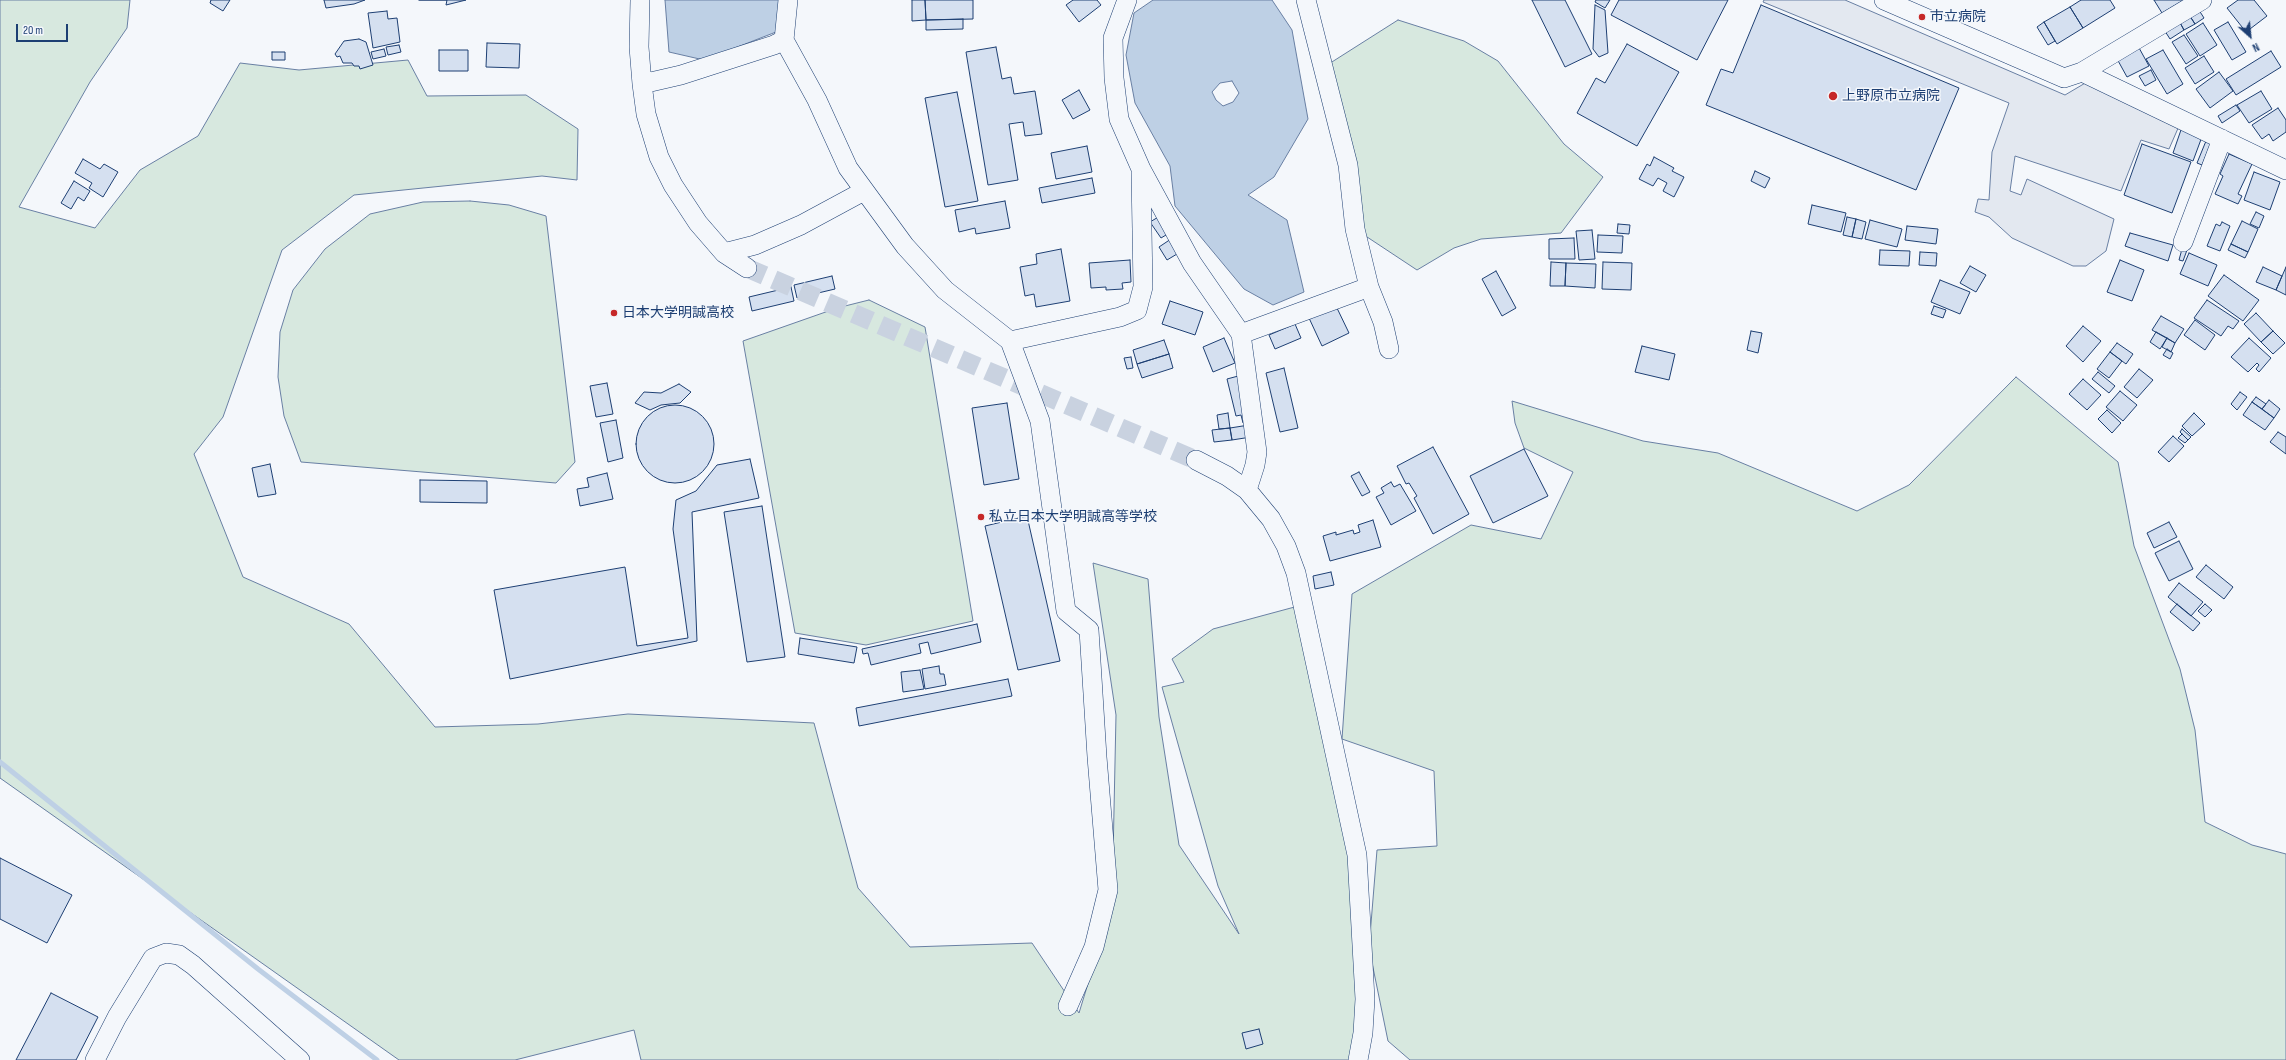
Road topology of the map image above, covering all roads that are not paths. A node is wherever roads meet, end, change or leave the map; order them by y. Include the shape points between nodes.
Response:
1 (640, 0) edge
2 (788, 0) edge
3 (1127, 0) edge
4 (1306, 0) edge
5 (1886, 0) edge
6 (2202, 0) edge
7 (784, 40) junction
8 (2082, 72) junction
9 (642, 84) junction
10 (2222, 139) junction
11 (1141, 169) junction
12 (2286, 170) edge
13 (864, 191) junction
14 (2183, 242) dead end
15 (724, 253) junction
16 (747, 268) tunnel mouth
17 (1369, 287) junction
18 (1241, 334) junction
19 (1010, 341) junction
20 (1389, 349) dead end
21 (1196, 460) tunnel mouth
22 (1247, 490) junction
23 (1068, 1006) dead end
24 (95, 1060) edge
25 (300, 1060) edge
26 (1358, 1060) edge

1 - 9 street via 639,47
2 - 7 street
3 - 11 street via 1113,38 1114,78 1119,118
4 - 17 street via 1348,165 1355,229
5 - 8 street via 2064,78
6 - 8 street
7 - 9 street via 681,75
7 - 13 street via 817,100 848,168
8 - 10 street
9 - 15 street via 648,121 667,175 698,223
10 - 12 street
10 - 14 street
11 - 18 street via 1192,263
11 - 19 street via 1143,287 1137,310 1120,317
13 - 15 street via 801,226 755,245
13 - 19 street via 905,246 945,290
15 - 16 street
17 - 18 street
17 - 20 street via 1383,322
18 - 22 street via 1257,452
19 - 23 street via 1040,421 1066,611 1090,630 1108,890 1094,947
21 - 22 street
22 - 26 street via 1271,519 1286,546 1296,572 1357,855 1365,1000
24 - 25 street via 117,1017 153,958 166,953 179,955 193,965

